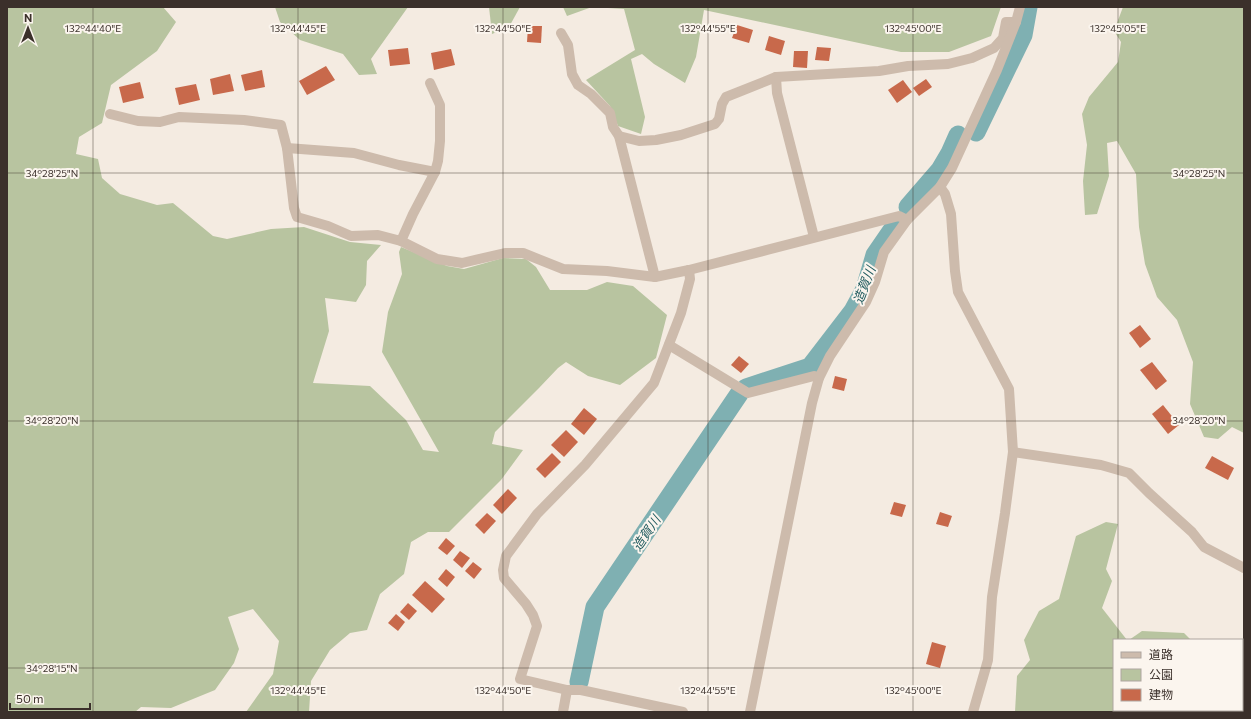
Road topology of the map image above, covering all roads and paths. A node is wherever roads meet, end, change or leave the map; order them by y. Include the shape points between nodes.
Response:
1 (1020, 7) edge
2 (1016, 22) junction
3 (561, 33) dead end
4 (776, 78) junction
5 (430, 83) dead end
6 (110, 114) dead end
7 (620, 136) junction
8 (287, 148) junction
9 (435, 172) junction
10 (940, 187) junction
11 (907, 220) junction
12 (814, 237) junction
13 (401, 241) junction
14 (689, 270) junction
15 (656, 277) junction
16 (669, 345) junction
17 (819, 378) junction
18 (1012, 452) junction
19 (1244, 568) edge
20 (567, 690) junction
21 (563, 712) edge
22 (683, 712) edge
23 (750, 712) edge
24 (973, 712) edge

1 - 2 street
2 - 4 street via 1006,22 1003,38 994,48 972,58 948,64
2 - 10 street via 952,168
3 - 7 street via 568,45 572,74 578,85 610,113 613,127
4 - 7 street via 726,97 715,124 656,140 639,141
4 - 12 street via 777,93
5 - 9 street via 440,105 440,141
6 - 8 street via 138,121 160,122 179,117 244,120 281,125
7 - 15 street
8 - 9 street via 354,153
8 - 13 street via 297,217 351,236 378,235
9 - 13 street
10 - 11 street
10 - 18 street via 945,194 950,214 958,292 1008,389
11 - 12 street via 899,216
11 - 17 street via 884,252 866,302 830,356
12 - 14 street
13 - 15 street via 437,259 462,263 505,253 523,253 564,269
14 - 15 street
14 - 16 street via 690,279 681,313
16 - 17 street via 748,393 814,376
16 - 20 street via 654,383 585,465 537,514 506,556 504,578 526,604 537,626 520,679
17 - 23 street
18 - 19 street via 1100,465 1129,473 1192,532 1204,547
18 - 24 street via 992,597 988,660
20 - 21 street
20 - 22 street via 581,690

